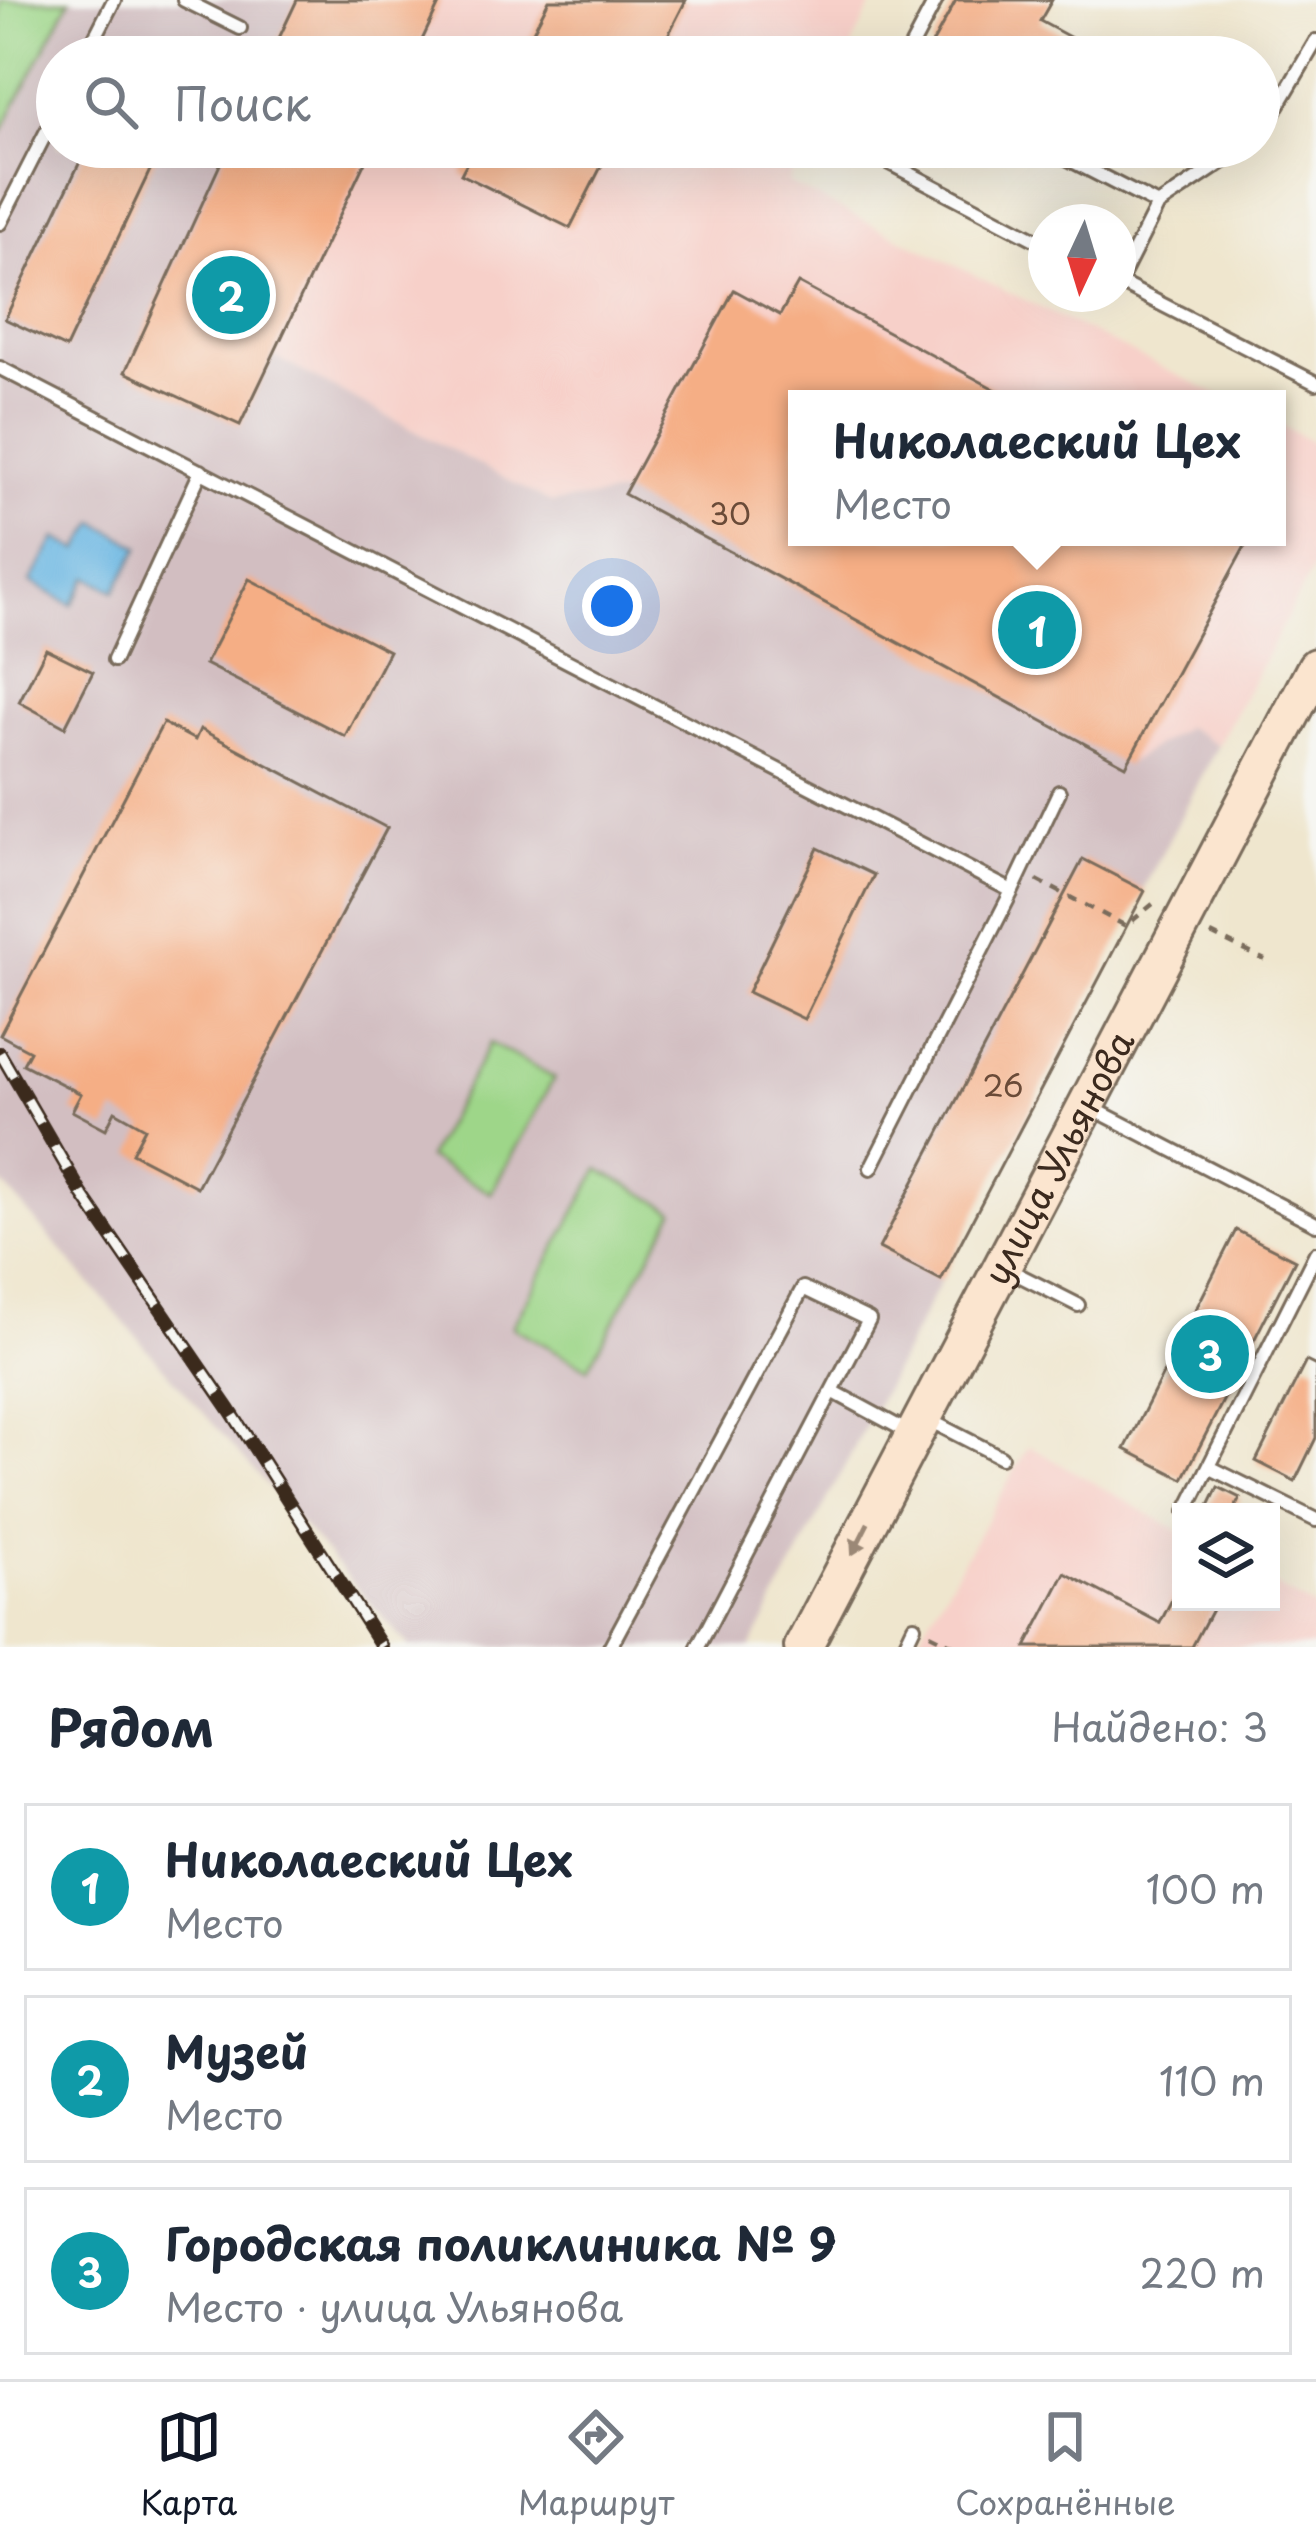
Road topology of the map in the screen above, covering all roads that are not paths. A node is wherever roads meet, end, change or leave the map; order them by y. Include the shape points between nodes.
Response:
1 (114, 0) edge
2 (184, 0) edge
3 (936, 0) edge
4 (240, 28) dead end
5 (96, 36) edge
6 (917, 36) edge
7 (1316, 41) edge
8 (1280, 102) edge
9 (36, 152) edge
10 (899, 168) edge
11 (1086, 168) edge
12 (1214, 168) edge
13 (1158, 205) junction
14 (0, 223) edge
15 (1028, 236) edge
16 (1136, 247) edge
17 (1136, 291) edge
18 (0, 368) edge
19 (1316, 383) edge
20 (200, 471) junction
21 (114, 660) dead end
22 (1316, 668) edge
23 (1059, 792) dead end
24 (1012, 891) junction
25 (1088, 1106) junction
26 (872, 1168) dead end
27 (1316, 1224) edge
28 (1316, 1253) edge
29 (998, 1265) junction
30 (1078, 1305) dead end
31 (832, 1391) junction
32 (917, 1426) junction
33 (1001, 1456) dead end
34 (1209, 1467) junction
35 (1191, 1503) edge
36 (1316, 1520) edge
37 (914, 1626) road end
38 (610, 1647) edge
39 (698, 1647) edge
40 (803, 1647) edge
41 (904, 1647) edge

1 - 5 lane
2 - 4 lane
3 - 6 lane
7 - 8 lane
9 - 14 lane
10 - 15 lane
11 - 13 lane
12 - 13 lane
13 - 16 lane
17 - 19 lane
18 - 20 lane
20 - 21 lane
20 - 24 lane
22 - 25 main road, улица Ульянова
23 - 24 lane
24 - 26 lane
25 - 27 lane
25 - 29 main road, улица Ульянова
28 - 34 lane
29 - 30 lane
29 - 32 main road, улица Ульянова
31 - 32 lane
31 - 38 lane via 869,1320 803,1288
31 - 39 lane
32 - 33 lane
32 -> 40 main road, улица Ульянова
34 - 35 lane
34 - 36 lane
37 - 41 lane

